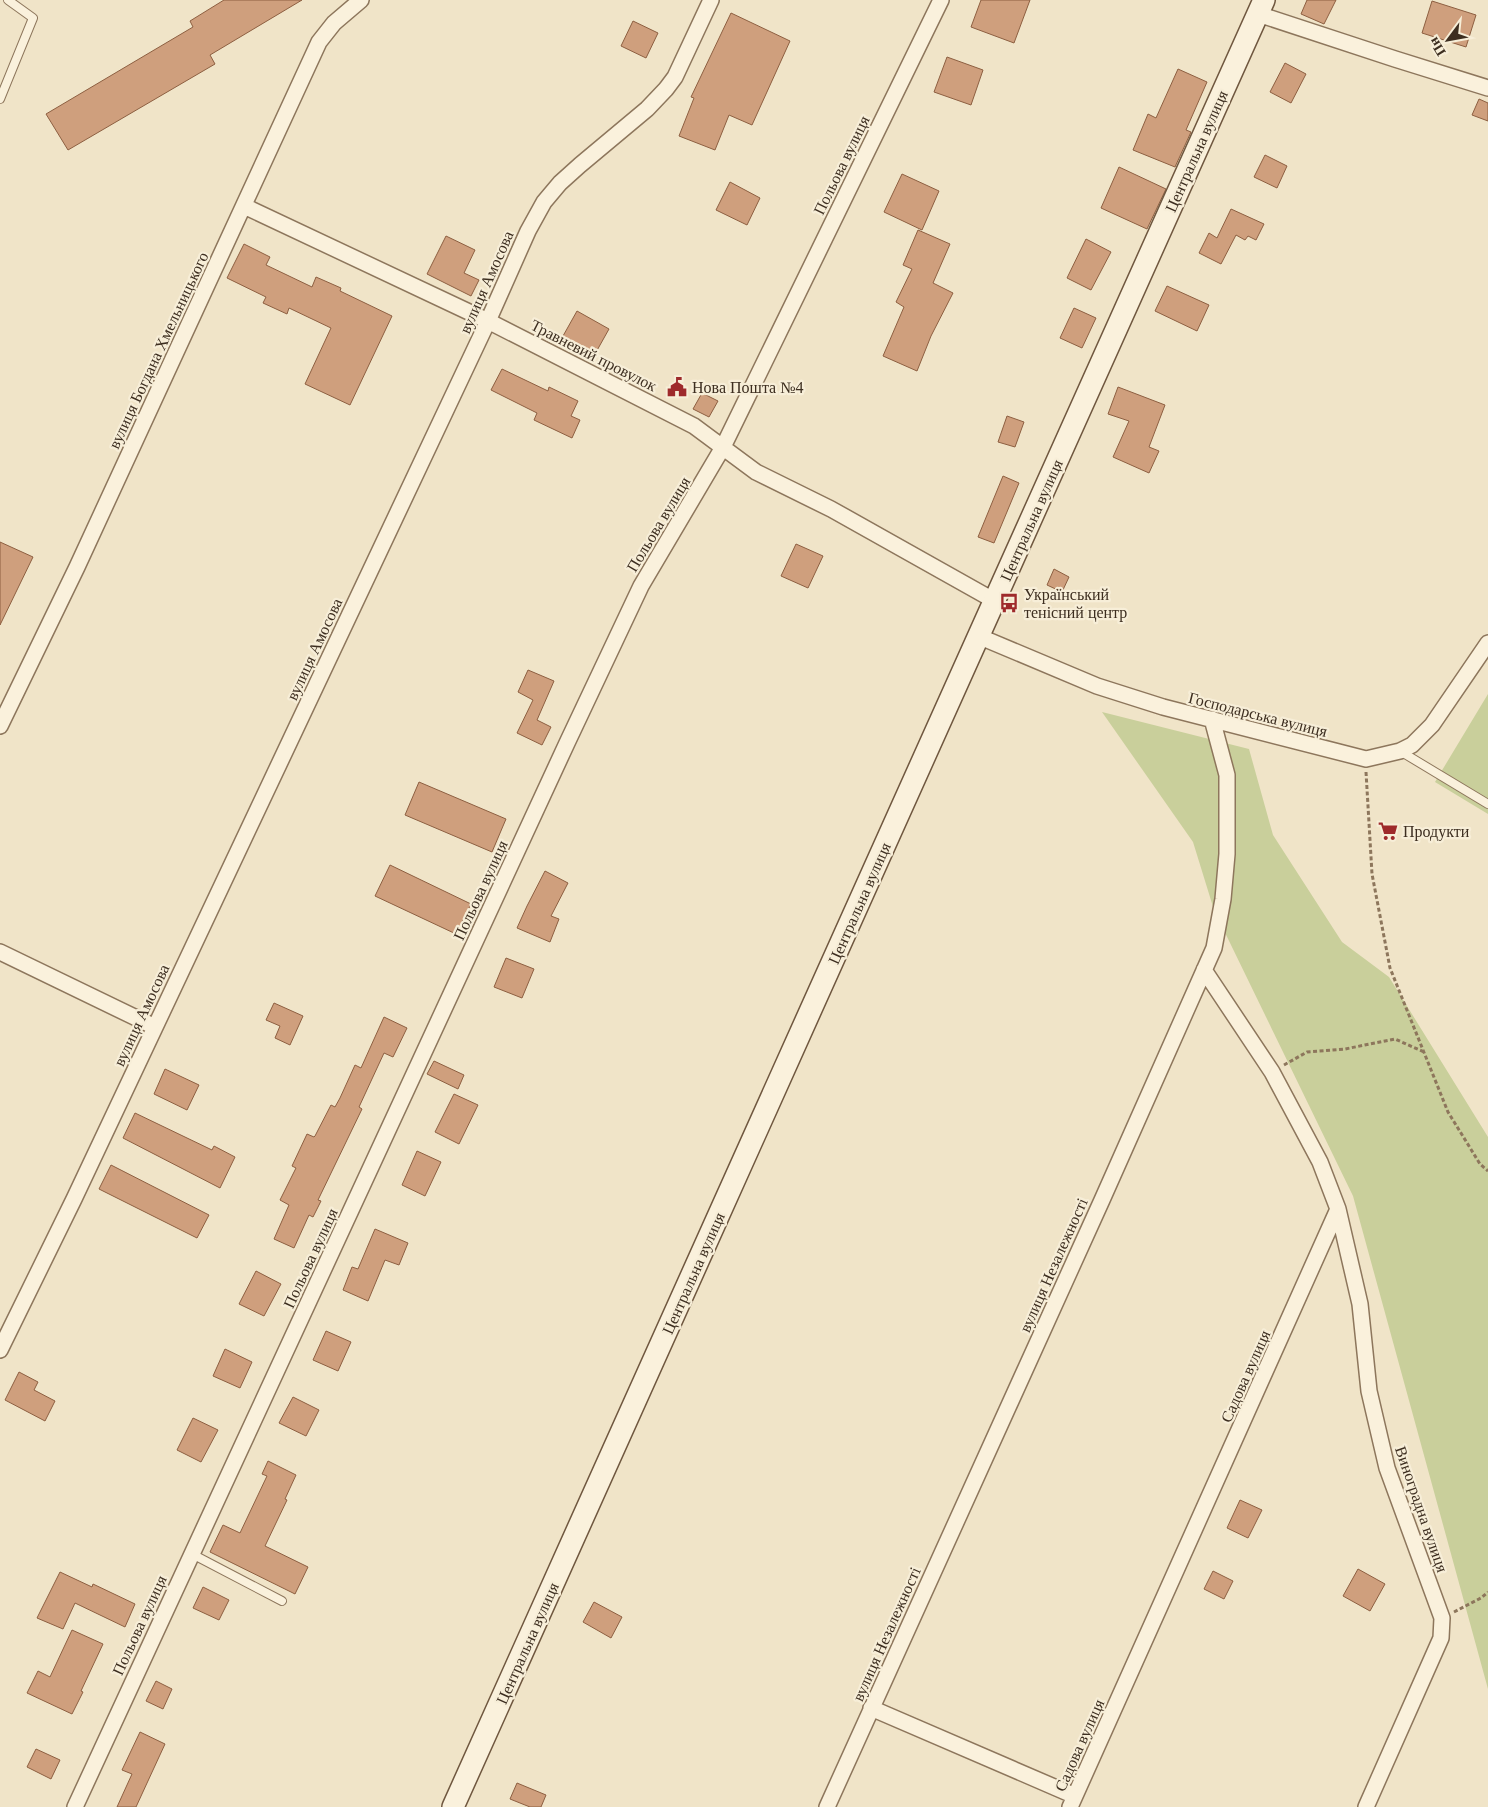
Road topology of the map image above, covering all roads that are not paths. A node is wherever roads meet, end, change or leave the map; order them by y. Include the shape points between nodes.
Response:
1 (8, 0) edge
2 (361, 0) edge
3 (711, 0) edge
4 (942, 0) edge
5 (1261, 7) edge
6 (1488, 88) edge
7 (0, 99) edge
8 (244, 206) junction
9 (488, 321) junction
10 (723, 447) junction
11 (995, 601) junction
12 (978, 636) junction
13 (1488, 643) edge
14 (1212, 719) junction
15 (0, 726) edge
16 (1400, 751) junction
17 (1488, 804) edge
18 (0, 952) edge
19 (1204, 970) junction
20 (155, 1027) junction
21 (1338, 1209) junction
22 (0, 1350) edge
23 (192, 1554) junction
24 (282, 1601) dead end
25 (871, 1708) junction
26 (1072, 1801) edge
27 (75, 1807) edge
28 (454, 1807) edge
29 (827, 1807) edge
30 (1366, 1807) edge

1 - 7 lane via 33,18
2 - 8 street, вулиця Богдана Хмельницького via 318,42
3 - 9 street, вулиця Амосова via 675,77 666,89 647,109 580,164 544,202
4 - 10 street, Польова вулиця
5 - 6 street via 1395,59
5 - 11 main road, Центральна вулиця
8 - 9 street, Травневий провулок
8 - 15 street, вулиця Богдана Хмельницького
9 - 10 street, Травневий провулок via 694,426
9 - 20 street, вулиця Амосова
10 - 11 street, Травневий провулок via 756,472 831,509
10 - 23 street, Польова вулиця via 641,586
11 - 12 main road, Центральна вулиця
12 - 14 street, Господарська вулиця via 1097,686
12 - 28 main road, Центральна вулиця
13 - 16 street, Господарська вулиця via 1432,725 1412,745
14 - 16 street, Господарська вулиця via 1366,759
14 - 19 street, вулиця Незалежності via 1228,775 1227,854 1214,948
16 - 17 lane
18 - 20 street
19 - 21 street via 1272,1072 1320,1162
19 - 25 street, вулиця Незалежності
20 - 22 street, вулиця Амосова
21 - 26 street, Садова вулиця
21 - 30 street, Виноградна вулиця via 1360,1304 1370,1391 1387,1468 1442,1618 1441,1638
23 - 24 lane
23 - 27 street, Польова вулиця
25 - 26 street
25 - 29 street, вулиця Незалежності

